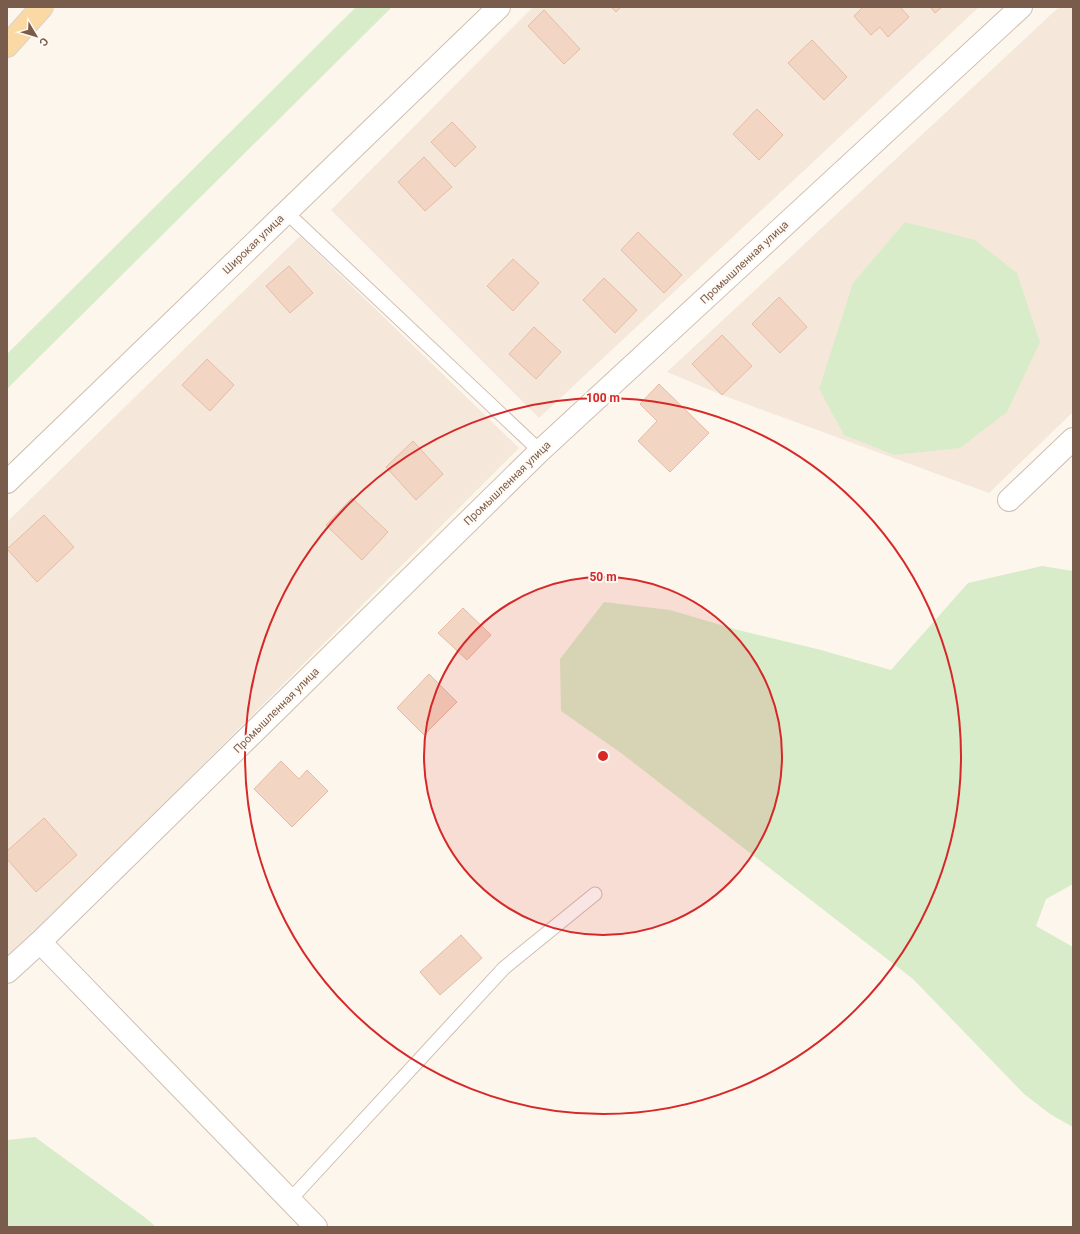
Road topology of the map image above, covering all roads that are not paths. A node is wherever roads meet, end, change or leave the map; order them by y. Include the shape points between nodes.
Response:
1 (42, 7) edge
2 (499, 7) edge
3 (1020, 7) edge
4 (7, 46) edge
5 (286, 212) junction
6 (1073, 439) edge
7 (540, 450) junction
8 (7, 482) edge
9 (1009, 500) dead end
10 (595, 894) dead end
11 (40, 942) junction
12 (7, 972) edge
13 (289, 1201) junction
14 (316, 1227) edge

1 - 4 main road
2 - 5 street, Широкая улица
3 - 7 street, Промышленная улица
5 - 7 lane
5 - 8 street, Широкая улица
6 - 9 street
7 - 11 street, Промышленная улица
10 - 13 lane via 504,968
11 - 12 street, Промышленная улица
11 - 13 street
13 - 14 street

